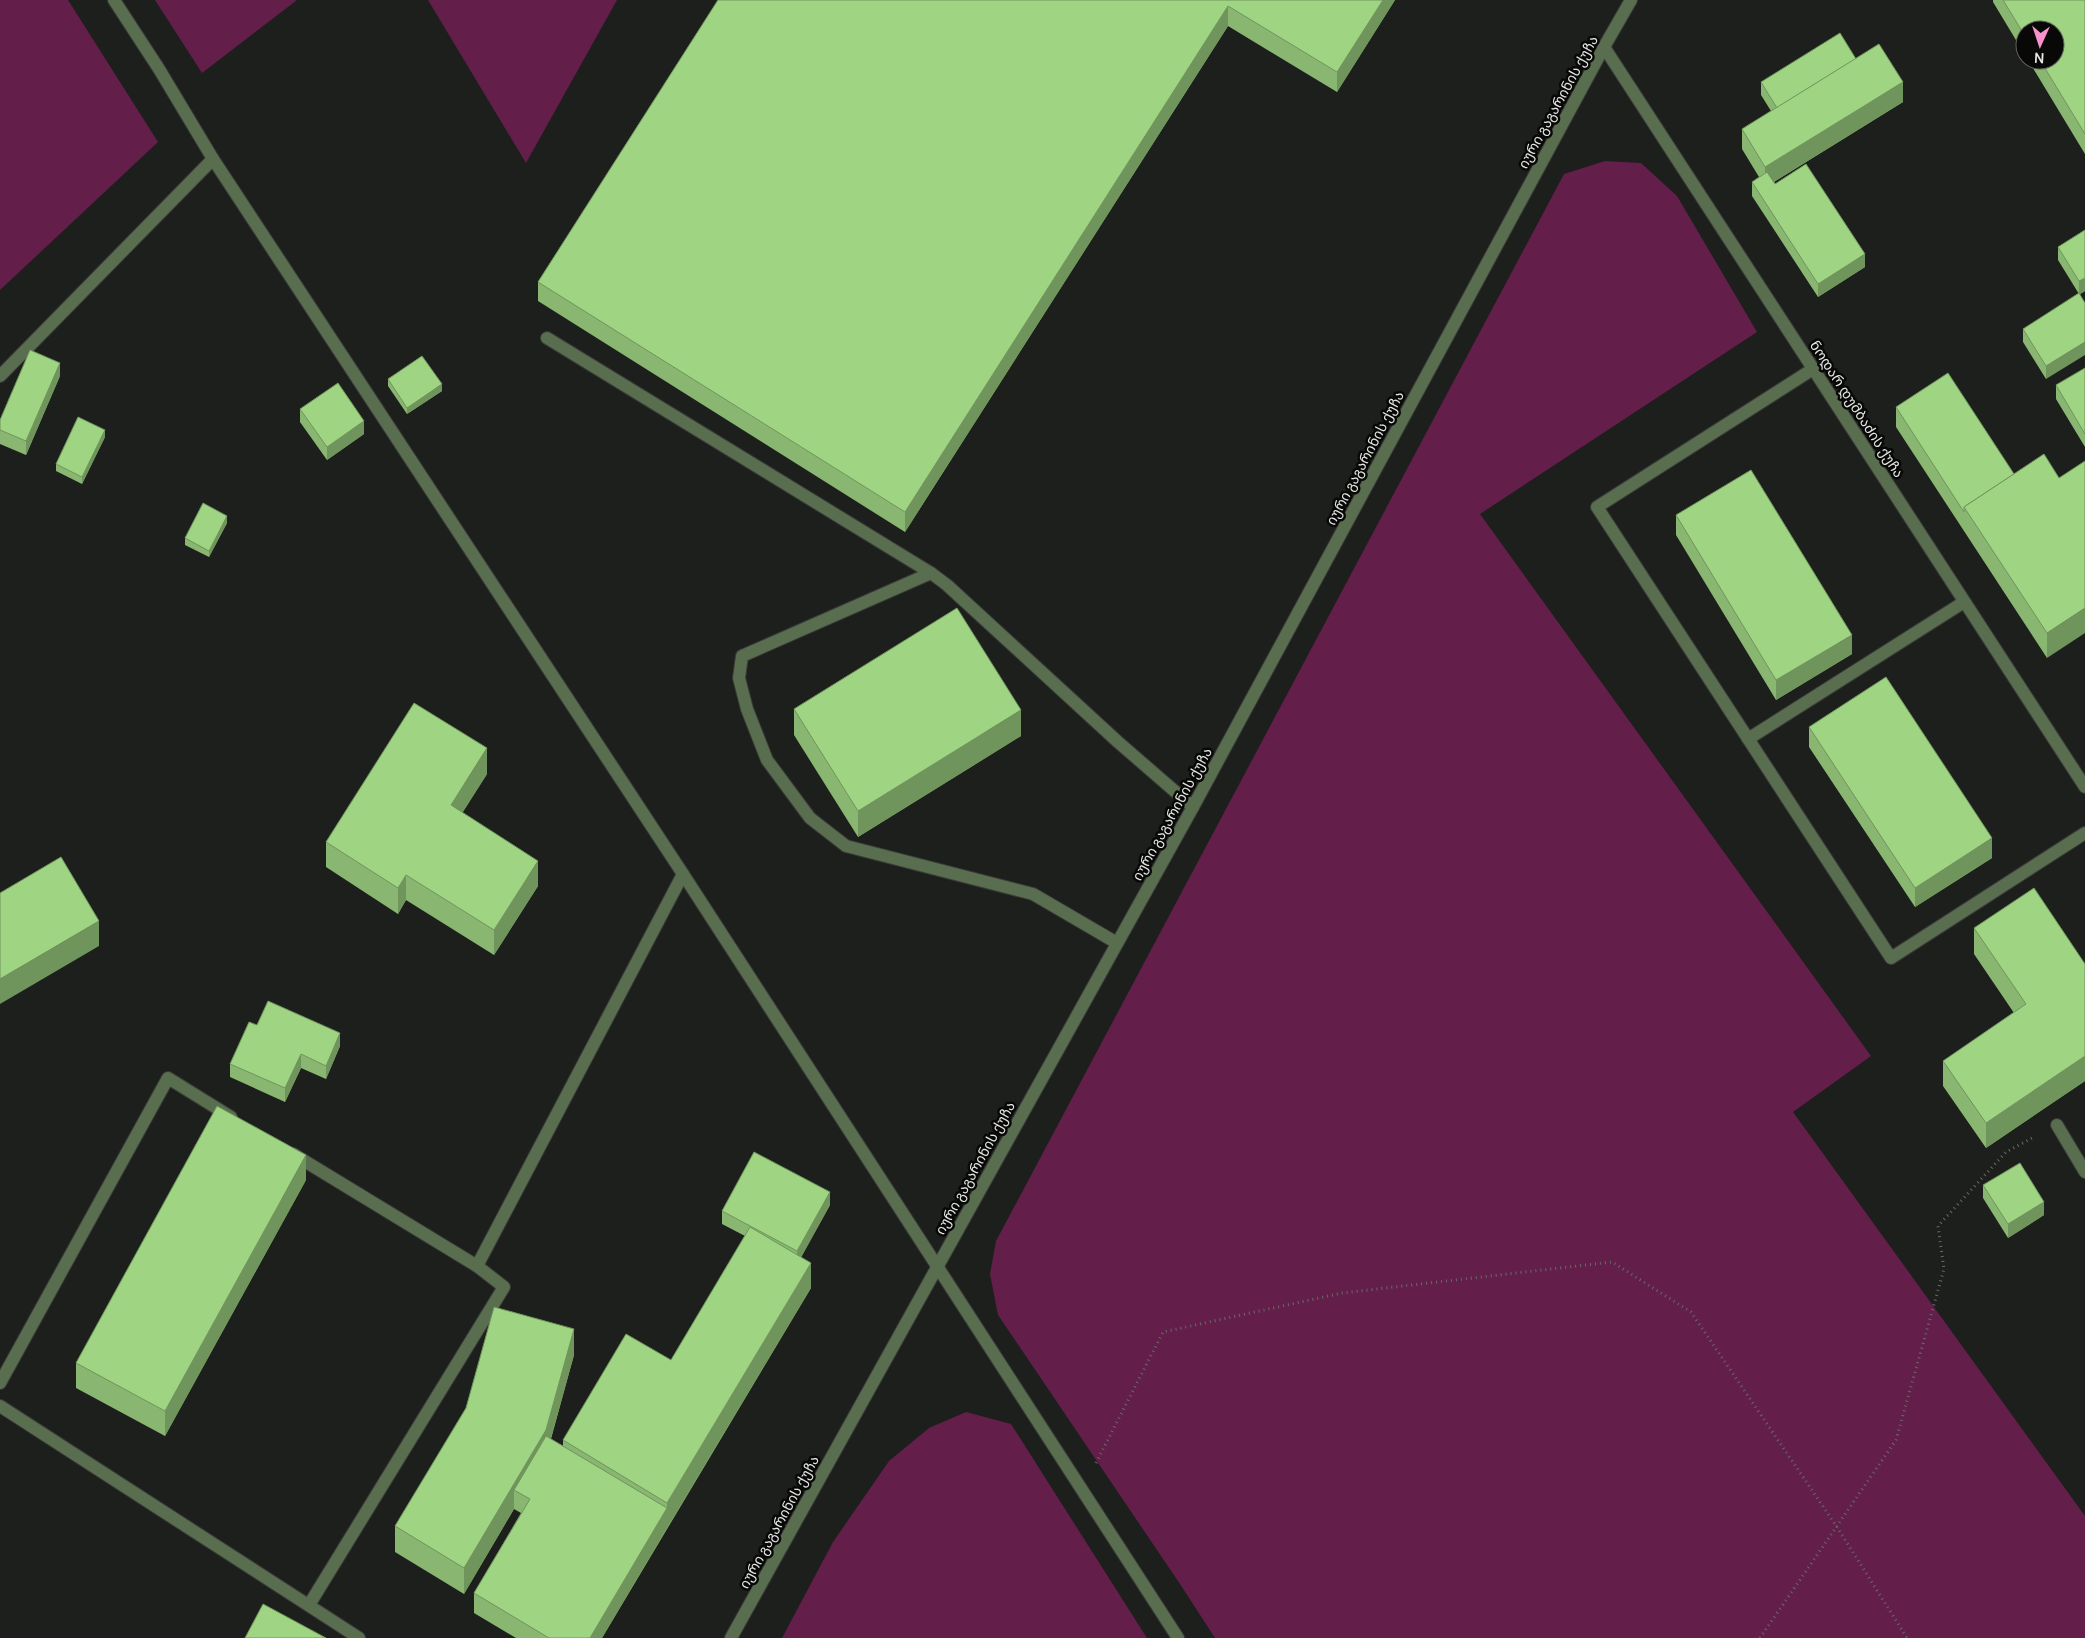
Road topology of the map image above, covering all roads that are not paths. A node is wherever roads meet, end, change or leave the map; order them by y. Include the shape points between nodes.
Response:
1 (114, 0) edge
2 (1631, 0) edge
3 (1604, 47) junction
4 (213, 159) junction
5 (547, 338) dead end
6 (1813, 370) junction
7 (0, 376) edge
8 (931, 573) junction
9 (1964, 602) junction
10 (1748, 739) junction
11 (2085, 787) edge
12 (1193, 807) junction
13 (2085, 833) edge
14 (683, 874) junction
15 (1117, 943) junction
16 (243, 1124) edge
17 (2057, 1125) road end
18 (285, 1149) edge
19 (2085, 1172) edge
20 (477, 1266) junction
21 (937, 1267) junction
22 (0, 1383) edge
23 (0, 1406) edge
24 (309, 1605) junction
25 (359, 1638) edge
26 (731, 1638) edge
27 (1178, 1638) edge

1 - 4 street
2 - 3 street, იური გაგარინის ქუჩა
3 - 6 street, ნოდარ დუმბაძის ქუჩა
3 - 12 street, იური გაგარინის ქუჩა
4 - 7 street
4 - 14 street
5 - 8 street
6 - 9 street, ნოდარ დუმბაძის ქუჩა
6 - 10 street via 1597,507
8 - 12 street
8 - 15 street via 742,656 739,678 767,760 810,818 846,846 1033,894
9 - 10 street
9 - 11 street, ნოდარ დუმბაძის ქუჩა
10 - 13 street via 1891,958
12 - 15 street, იური გაგარინის ქუჩა
14 - 20 street
14 - 21 street
15 - 21 street, იური გაგარინის ქუჩა
16 - 22 street via 168,1078
17 - 19 street
18 - 20 street
20 - 24 street via 504,1288
21 - 26 street, იური გაგარინის ქუჩა
21 - 27 street
23 - 24 street
24 - 25 street

